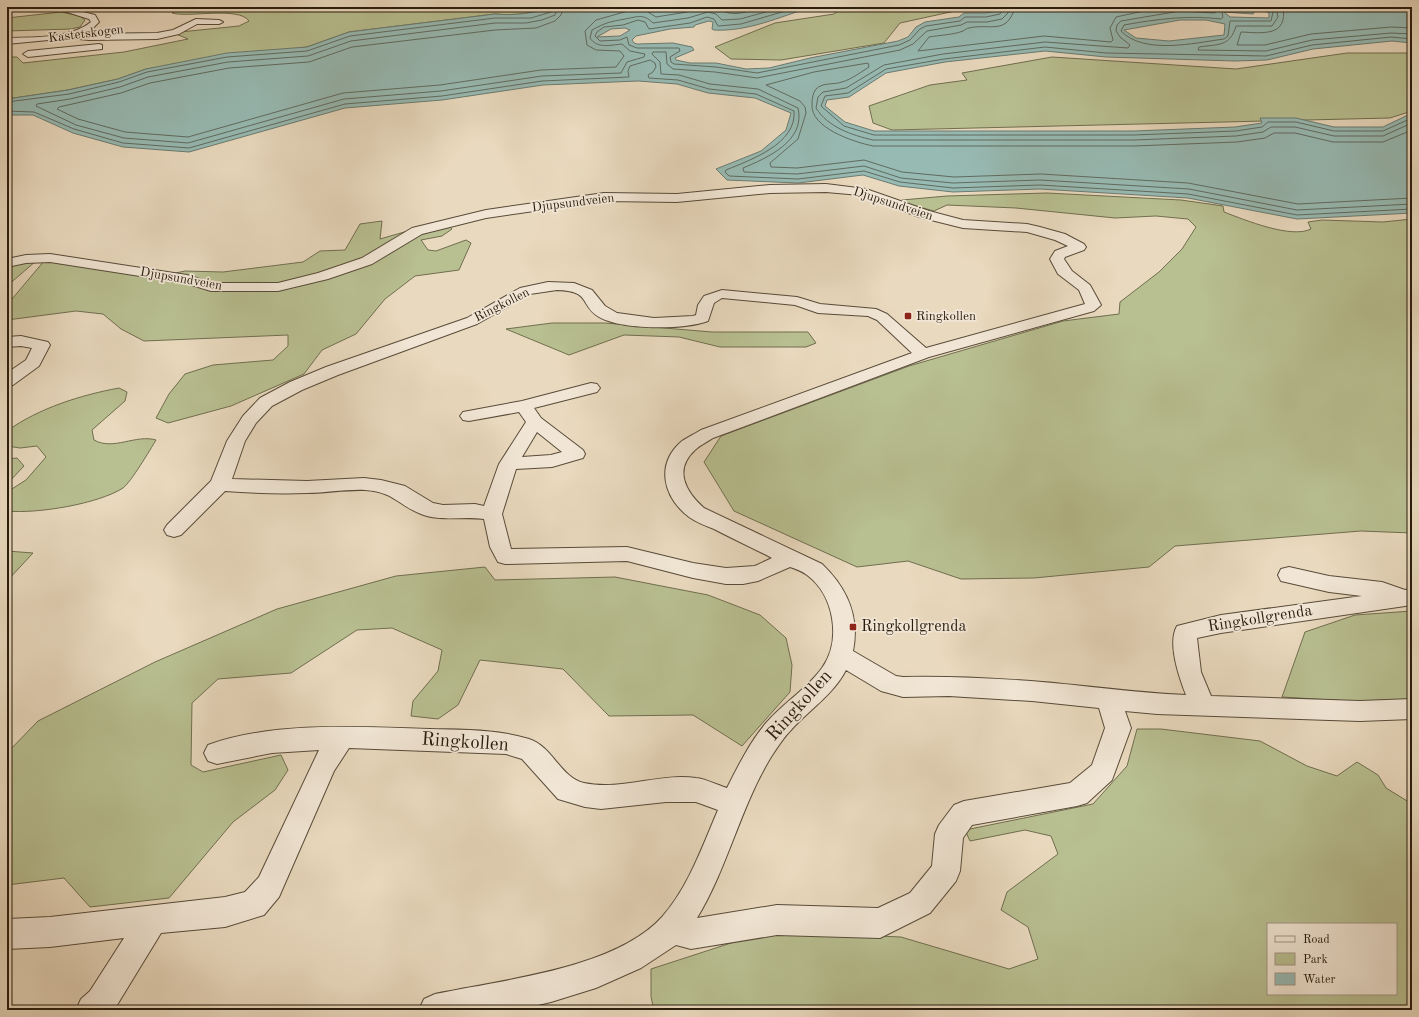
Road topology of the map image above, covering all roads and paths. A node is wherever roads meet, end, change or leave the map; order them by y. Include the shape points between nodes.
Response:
1 (55, 7) edge
2 (220, 22) dead end
3 (66, 35) junction
4 (146, 37) junction
5 (7, 41) edge
6 (28, 54) dead end
7 (7, 263) edge
8 (1085, 288) joint
9 (7, 342) edge
10 (923, 354) junction
11 (7, 381) edge
12 (591, 388) dead end
13 (523, 406) junction
14 (469, 416) dead end
15 (536, 422) junction
16 (508, 464) junction
17 (220, 484) junction
18 (492, 514) junction
19 (174, 530) dead end
20 (789, 558) junction
21 (1289, 575) dead end
22 (1410, 597) edge
23 (841, 655) junction
24 (1110, 699) junction
25 (1203, 705) junction
26 (1412, 709) edge
27 (342, 738) junction
28 (217, 753) dead end
29 (734, 803) junction
30 (153, 919) junction
31 (671, 928) junction
32 (7, 934) edge
33 (92, 1010) edge
34 (435, 1010) edge

1 - 3 street, Kastetskogen via 92,17 95,22 87,28
2 - 4 street, Kastetskogen via 196,21 176,32
3 - 4 street, Kastetskogen
3 - 5 street, Kastetskogen
4 - 6 street, Kastetskogen via 94,48
7 - 8 street, Djupsundveien via 50,258 187,279 212,287 278,287 323,276 367,261 417,231 486,214 604,197 677,198 770,189 826,188 862,192 924,214 963,224 1027,228 1060,237 1079,247 1060,254 1057,259 1060,268
8 - 10 street, Ringkollen via 1093,305 1090,308
9 - 11 street via 21,341 42,345 33,363
10 - 17 street, Ringkollen via 882,317 871,312 818,308 797,301 722,294 712,296 706,301 703,318 698,321 634,321 613,318 603,313 587,293 580,290 568,286 542,287 525,291 472,321 332,371 266,402 249,420 236,441
10 - 20 street, Ringkollen via 706,434 685,448 676,462 673,477 675,488 686,503 698,513
12 - 13 street
13 - 14 street
13 - 15 street
15 - 16 street via 522,437
15 - 16 street via 576,454 552,461
16 - 18 street
17 - 18 street via 364,484 398,491 427,509
17 - 19 street, Ringkollen
18 - 20 street via 497,524 500,550 505,557 627,554 734,577 758,573
20 - 23 street, Ringkollen via 814,569 836,594 842,608 845,636
21 - 22 street
22 - 25 street, Ringkollgrenda via 1221,624 1185,632 1189,672
23 - 24 street via 890,684 903,687 1032,691
23 - 29 street, Ringkollen via 834,672 778,726 755,759
24 - 25 street
24 - 31 street via 1118,728 1103,772 1077,794 964,814 949,834 946,871 920,904 880,924 777,920 691,934
25 - 26 street via 1360,711
27 - 28 street, Ringkollen via 272,742
27 - 29 street, Ringkollen via 506,743 530,750 567,790 585,795 696,790
27 - 30 street via 324,764 269,887 254,905 225,912
29 - 31 street, Ringkollen via 710,864
30 - 32 street via 50,932
30 - 33 street via 100,1002
31 - 34 street, Ringkollen via 641,952 606,969 571,981

